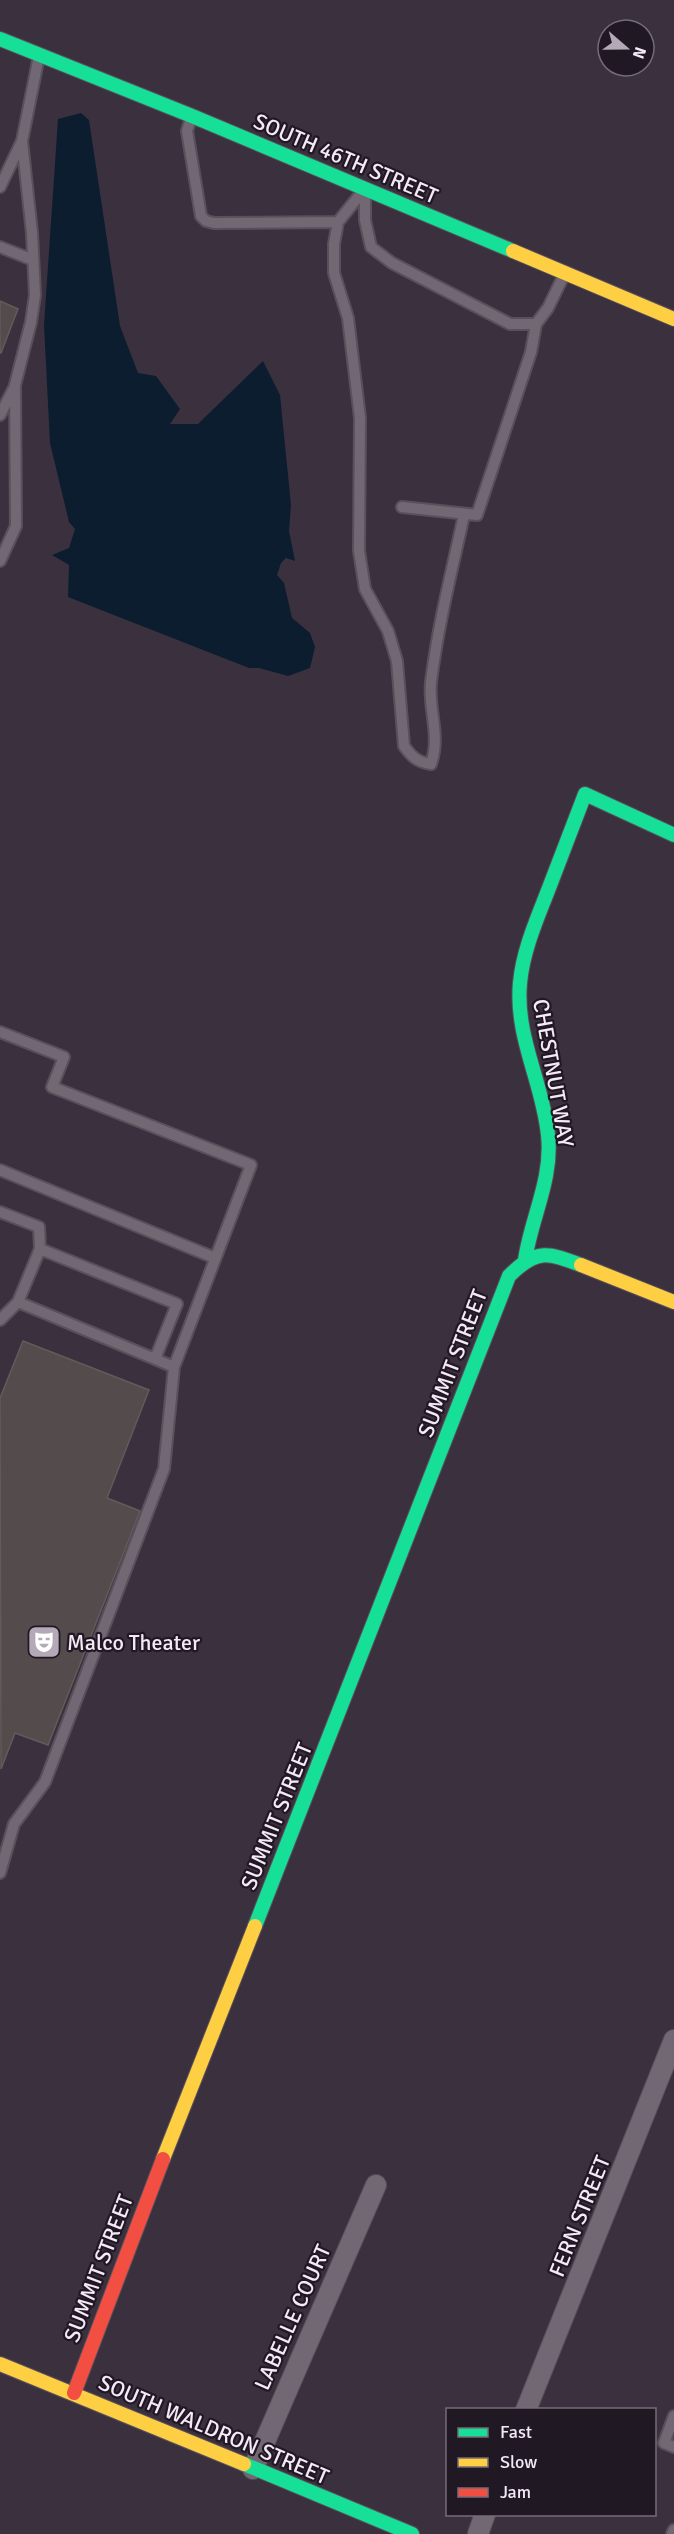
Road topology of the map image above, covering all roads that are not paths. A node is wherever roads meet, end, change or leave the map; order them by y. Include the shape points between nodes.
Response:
1 (2, 43) edge
2 (39, 55) junction
3 (192, 116) junction
4 (22, 141) junction
5 (0, 186) edge
6 (365, 189) junction
7 (338, 222) junction
8 (0, 247) edge
9 (33, 260) junction
10 (566, 273) junction
11 (674, 319) edge
12 (536, 324) junction
13 (15, 385) junction
14 (0, 415) edge
15 (402, 507) dead end
16 (464, 515) junction
17 (0, 561) edge
18 (674, 835) edge
19 (0, 1032) edge
20 (0, 1170) edge
21 (0, 1212) edge
22 (40, 1249) junction
23 (215, 1258) junction
24 (525, 1260) junction
25 (18, 1302) junction
26 (674, 1302) edge
27 (0, 1320) edge
28 (155, 1359) junction
29 (174, 1367) junction
30 (0, 1873) edge
31 (674, 2040) edge
32 (376, 2185) dead end
33 (0, 2364) edge
34 (74, 2393) junction
35 (526, 2408) edge
36 (674, 2416) edge
37 (674, 2447) edge
38 (253, 2469) junction
39 (484, 2516) edge
40 (412, 2534) edge
41 (478, 2534) edge

1 - 2 street, SOUTH 46TH STREET
2 - 3 street, SOUTH 46TH STREET
2 - 4 lane
3 - 6 street, SOUTH 46TH STREET
3 - 7 lane via 187,132 201,216 206,221
4 - 5 lane
4 - 9 lane
6 - 7 lane
6 - 10 street, SOUTH 46TH STREET
6 - 12 lane via 365,220 371,247 392,263 510,324
7 - 16 lane via 334,273 348,318 360,418 359,551 364,589 388,631 397,661 404,746 411,757 422,763 431,764 435,752 431,685
8 - 9 lane
9 - 13 lane via 35,296
10 - 11 street, SOUTH 46TH STREET
10 - 12 lane
12 - 16 lane via 531,352 477,515
13 - 14 lane
13 - 17 lane via 16,526
15 - 16 lane
18 - 24 street, CHESTNUT WAY via 585,794 526,945 520,972 520,1018 547,1127 549,1153
19 - 23 lane via 64,1057 52,1087 251,1165
20 - 23 lane
21 - 22 lane via 39,1227
22 - 25 lane
22 - 28 lane via 177,1304
23 - 29 lane
24 - 26 street via 544,1254 563,1258
24 - 34 street, SUMMIT STREET via 509,1276 497,1302
25 - 27 lane
25 - 28 lane
28 - 29 lane
29 - 30 lane via 164,1469 45,1782 14,1824
31 - 35 street, FERN STREET
32 - 38 street, LABELLE COURT
33 - 34 street, SOUTH WALDRON STREET
34 - 38 street, SOUTH WALDRON STREET
36 - 37 lane via 664,2443
38 - 40 street, SOUTH WALDRON STREET
39 - 41 street

